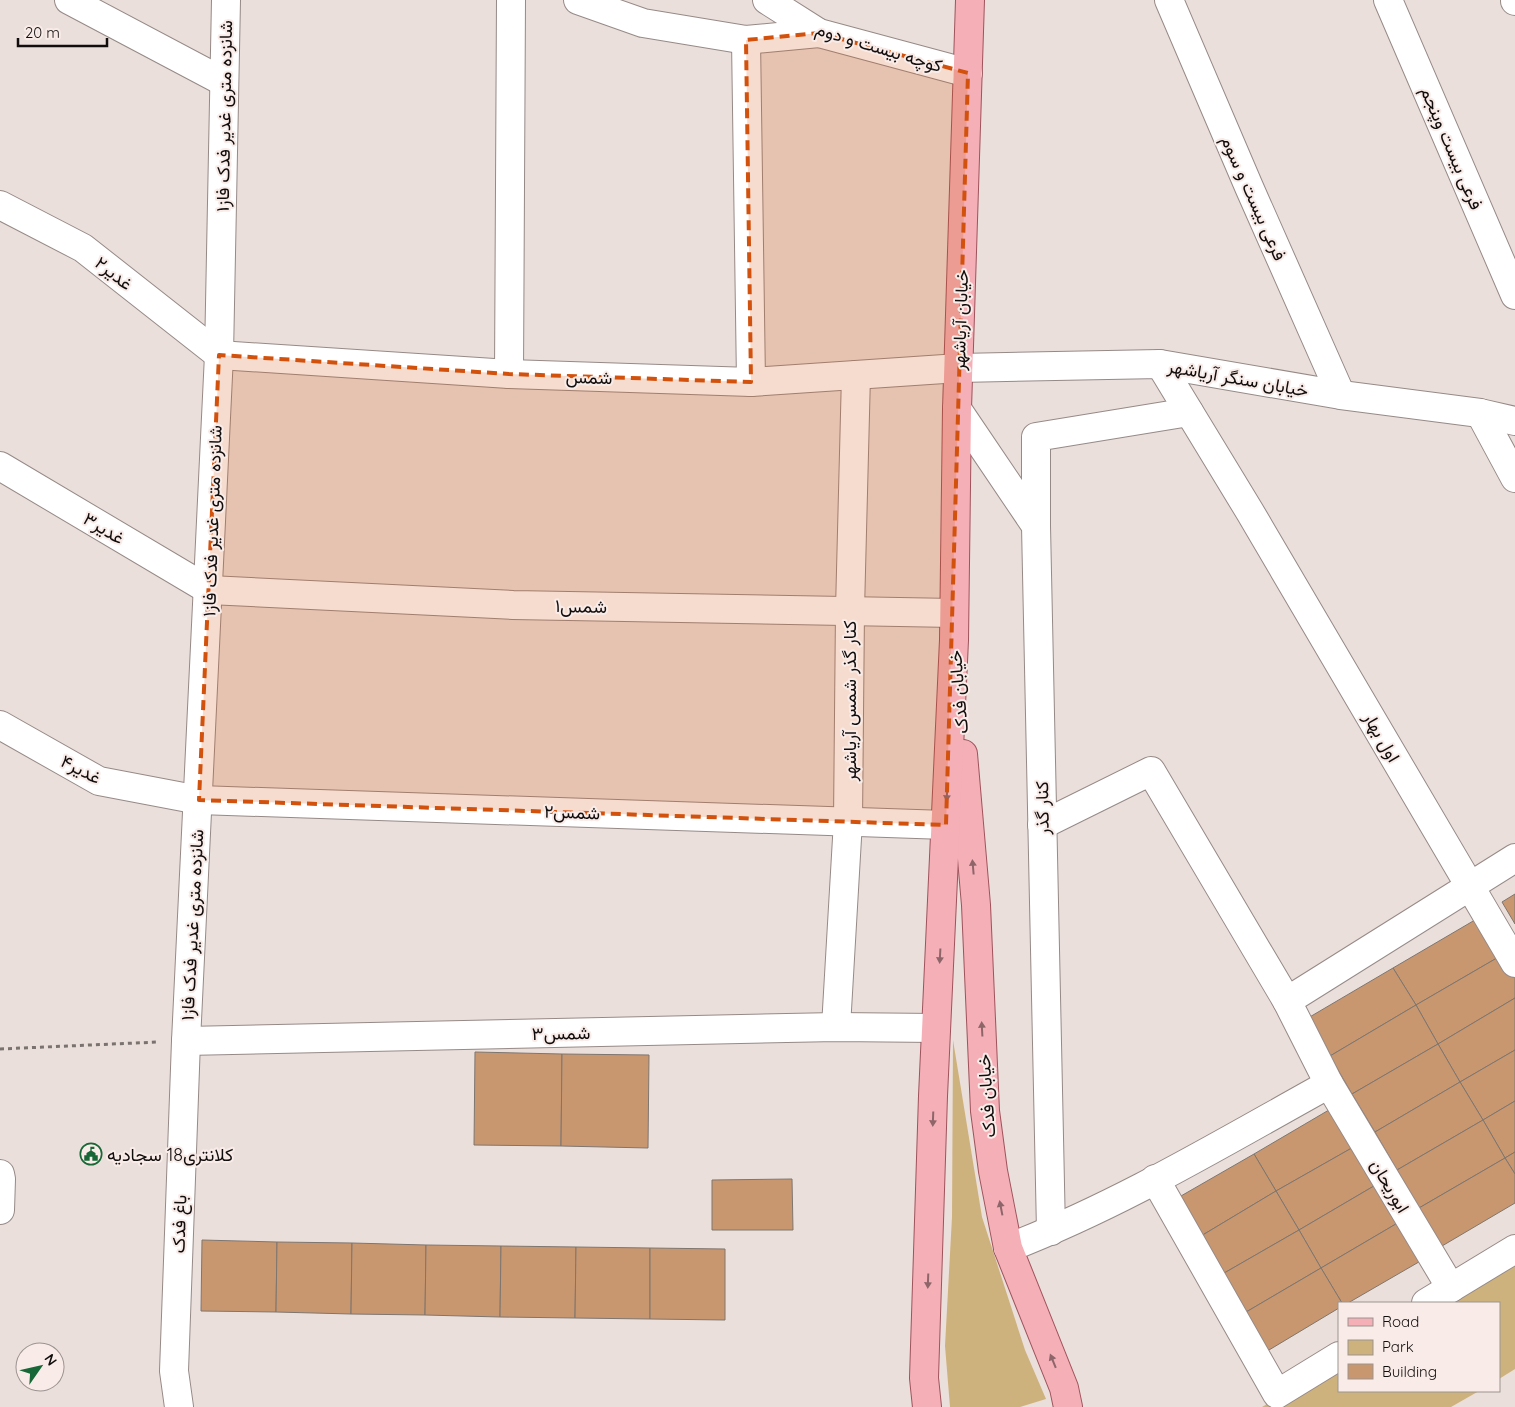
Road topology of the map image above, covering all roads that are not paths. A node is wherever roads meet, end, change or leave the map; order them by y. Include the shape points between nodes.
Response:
1 (69, 0) edge
2 (226, 0) edge
3 (511, 0) edge
4 (578, 0) edge
5 (766, 0) edge
6 (970, 0) edge
7 (1169, 0) edge
8 (1388, 0) edge
9 (819, 33) junction
10 (746, 40) junction
11 (968, 73) junction
12 (224, 82) junction
13 (0, 205) edge
14 (1515, 295) edge
15 (219, 355) junction
16 (1160, 364) junction
17 (959, 368) junction
18 (508, 374) junction
19 (856, 375) junction
20 (752, 382) junction
21 (1341, 395) junction
22 (958, 409) junction
23 (1189, 412) junction
24 (1480, 413) junction
25 (1515, 421) edge
26 (0, 466) edge
27 (1515, 478) edge
28 (1036, 526) junction
29 (209, 590) junction
30 (850, 610) junction
31 (954, 613) junction
32 (954, 640) junction
33 (0, 725) edge
34 (199, 800) junction
35 (848, 821) junction
36 (946, 825) junction
37 (1042, 825) junction
38 (1515, 858) edge
39 (1470, 886) junction
40 (1515, 962) edge
41 (1287, 1001) junction
42 (836, 1027) junction
43 (936, 1028) junction
44 (186, 1041) junction
45 (1329, 1084) junction
46 (0, 1174) edge
47 (1155, 1179) junction
48 (0, 1210) edge
49 (1051, 1232) junction
50 (1008, 1248) junction
51 (1515, 1249) edge
52 (1450, 1288) junction
53 (1428, 1302) edge
54 (1338, 1357) edge
55 (179, 1407) edge
56 (927, 1407) edge
57 (1068, 1407) edge

1 - 12 street
2 - 12 street, شانزده متری غدیر فدک فاز۱
3 - 18 street
4 - 10 street via 642,23
5 - 9 street, کوچه بیست و دوم
6 - 11 main road, خیابان آریاشهر
7 - 21 street, فرعی بیست و سوم
8 - 14 street, فرعی بیست وپنجم
9 - 10 street
9 - 11 street, کوچه بیست و دوم
10 - 20 street
11 - 17 main road, خیابان آریاشهر
12 - 15 street, شانزده متری غدیر فدک فاز۱
13 - 15 street, غدیر۲ via 83,248
15 - 18 street, شمس
15 - 29 street, شانزده متری غدیر فدک فاز۱
16 - 17 street, خیابان سنگر آریاشهر
16 - 21 street, خیابان سنگر آریاشهر
16 - 23 street, اول بهار
17 - 19 street, شمس
17 - 22 main road, خیابان آریاشهر
18 - 20 street, شمس
19 - 20 street, شمس
19 - 30 street, کنار گذر شمس آریاشهر
21 - 24 street, خیابان سنگر آریاشهر
22 - 28 street
22 - 31 main road, خیابان آریاشهر
23 - 28 street, کنار گذر via 1036,437
23 - 39 street, اول بهار
24 - 25 street, خیابان سنگر آریاشهر
24 - 27 street
26 - 29 street, غدیر۳
28 - 37 street, کنار گذر
29 - 30 street, شمس۱ via 513,604
29 - 34 street, شانزده متری غدیر فدک فاز۱
30 - 31 street, شمس۱
30 - 35 street, کنار گذر شمس آریاشهر
31 - 32 main road, خیابان آریاشهر
32 -> 36 main road, خیابان فدک
50 -> 32 main road, خیابان فدک via 985,1111 976,905
33 - 34 street, غدیر۴ via 99,781
34 - 35 street, شمس۲
34 - 44 street, شانزده متری غدیر فدک فاز۱
35 - 36 street, شمس۲
35 - 42 street, کنار گذر شمس آریاشهر
36 -> 43 main road, خیابان فدک
37 - 41 street, ابوریحان via 1151,771
37 - 49 street, کنار گذر
38 - 39 street
39 - 40 street, اول بهار
39 - 41 street
41 - 45 street, ابوریحان
42 - 43 street, شمس۳
42 - 44 street, شمس۳
43 -> 56 main road, خیابان فدک via 924,1378
44 - 55 street, باغ فدک via 174,1371
45 - 47 street
45 - 52 street, ابوریحان
46 - 48 street
47 - 49 street
47 - 54 street via 1276,1394
49 - 50 street
57 -> 50 main road, خیابان فدک via 1064,1388
51 - 52 street
52 - 53 street

